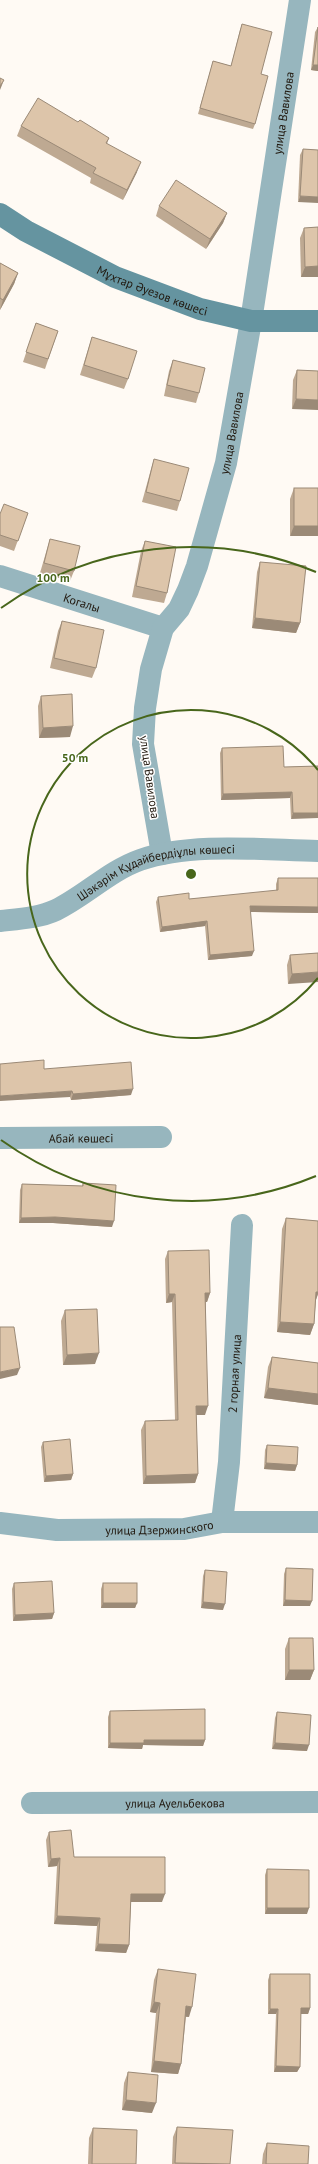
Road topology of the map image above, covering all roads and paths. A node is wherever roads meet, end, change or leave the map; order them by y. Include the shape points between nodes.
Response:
1 (300, 0) edge
2 (0, 214) edge
3 (251, 320) junction
4 (318, 321) edge
5 (0, 576) edge
6 (163, 628) junction
7 (318, 851) edge
8 (162, 854) junction
9 (0, 921) edge
10 (161, 1137) dead end
11 (0, 1138) edge
12 (242, 1225) dead end
13 (222, 1522) junction
14 (318, 1522) edge
15 (0, 1523) edge
16 (318, 1802) edge
17 (32, 1803) dead end

1 - 3 street, улица Вавилова
2 - 3 main road, Мұхтар Әуезов көшесі via 26,231 115,277 200,310
3 - 4 main road, Мұхтар Әуезов көшесі
3 - 6 street, улица Вавилова via 226,463 197,566 179,609
5 - 6 street, Когалы
6 - 8 street, улица Вавилова via 151,669 144,708 143,744
7 - 8 street, Шәкәрім Құдайбердіұлы көшесі via 208,850
8 - 9 street, Шәкәрім Құдайбердіұлы көшесі via 139,860 56,910 25,919
10 - 11 street, Абай көшесі
12 - 13 street, 2 горная улица via 229,1462
13 - 14 street, улица Дзержинского
13 - 15 street, улица Дзержинского via 184,1529 57,1530
16 - 17 street, улица Ауельбекова

